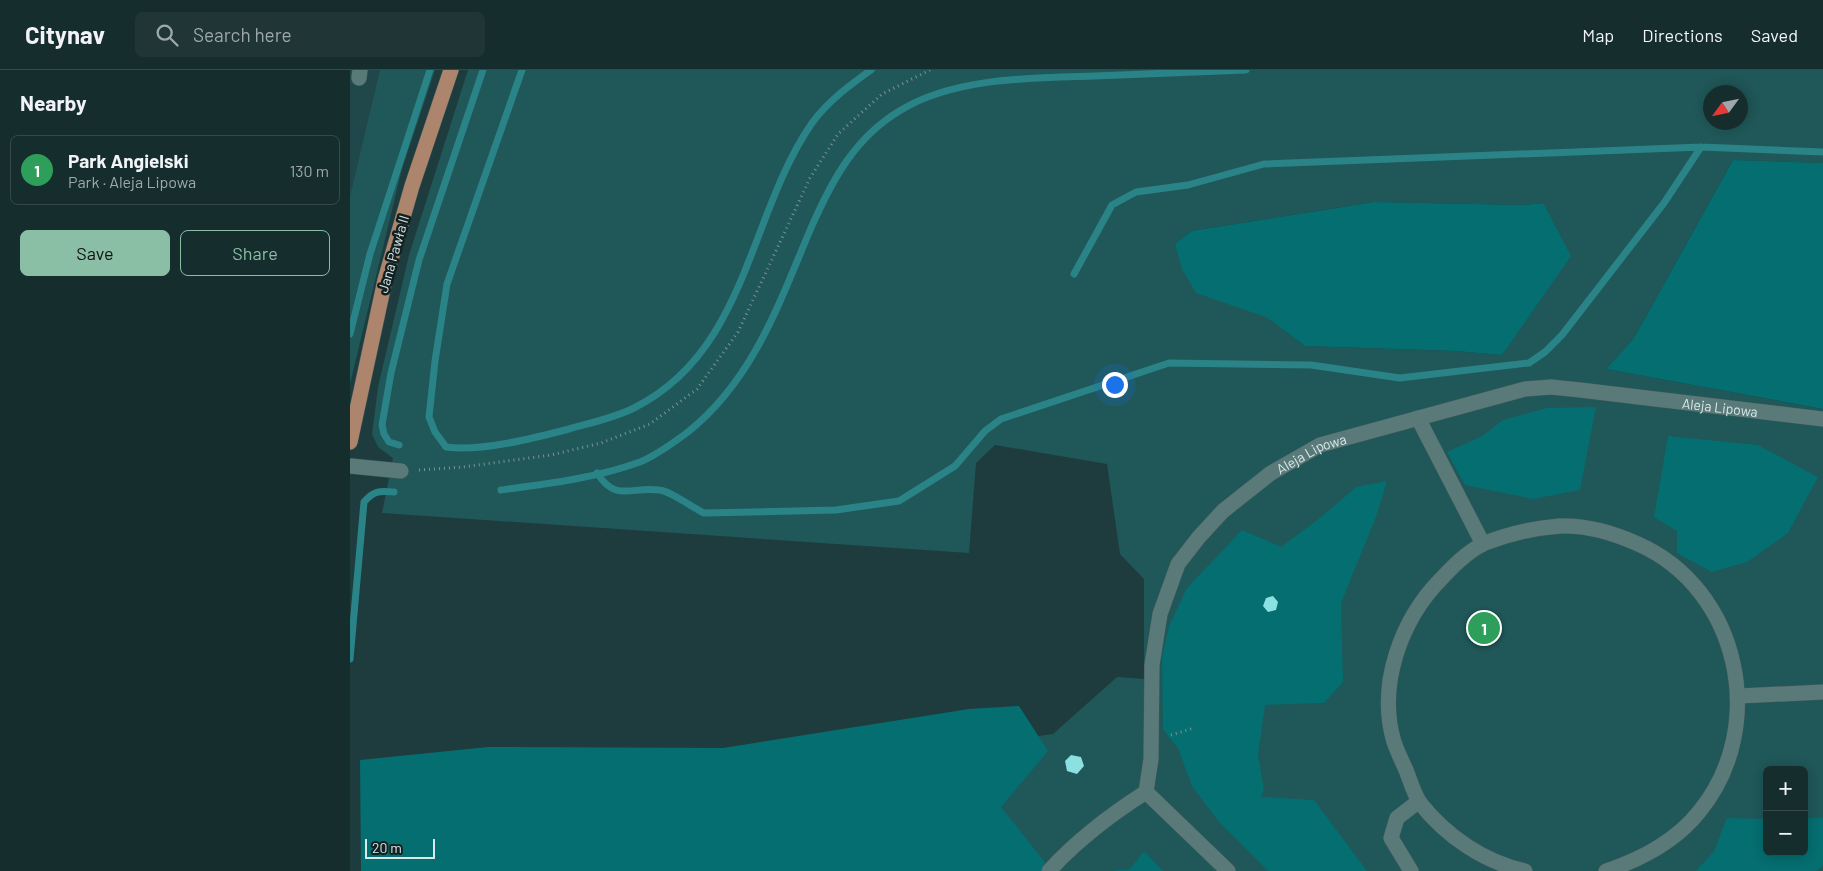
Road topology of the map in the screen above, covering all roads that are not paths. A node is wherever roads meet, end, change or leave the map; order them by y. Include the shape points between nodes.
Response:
1 (451, 70) edge
2 (1418, 418) junction
3 (1823, 419) edge
4 (350, 442) edge
5 (350, 466) edge
6 (401, 472) road end
7 (1483, 544) junction
8 (1823, 692) edge
9 (1739, 696) junction
10 (1146, 792) junction
11 (1419, 801) junction
12 (1050, 871) edge
13 (1228, 871) edge
14 (1411, 871) edge
15 (1524, 871) edge
16 (1606, 871) edge

1 - 4 main road, Jana Pawła II via 385,280
2 - 3 street, Aleja Lipowa via 1525,389 1551,387
2 - 7 street
2 - 10 street, Aleja Lipowa via 1336,440 1306,452 1247,490 1199,537 1178,564 1160,614 1152,665 1151,742
5 - 6 street
7 - 9 street via 1510,535 1562,526 1601,531 1650,549 1672,564 1711,608 1726,636
7 - 11 street via 1450,569 1420,604 1398,647 1391,671 1390,714 1394,741
8 - 9 street
9 - 16 street via 1729,753 1719,781 1700,812 1656,850
10 - 12 street via 1108,816 1071,846
10 - 13 street
11 - 14 street via 1397,818 1391,838
11 - 15 street via 1444,829 1466,846 1490,860

